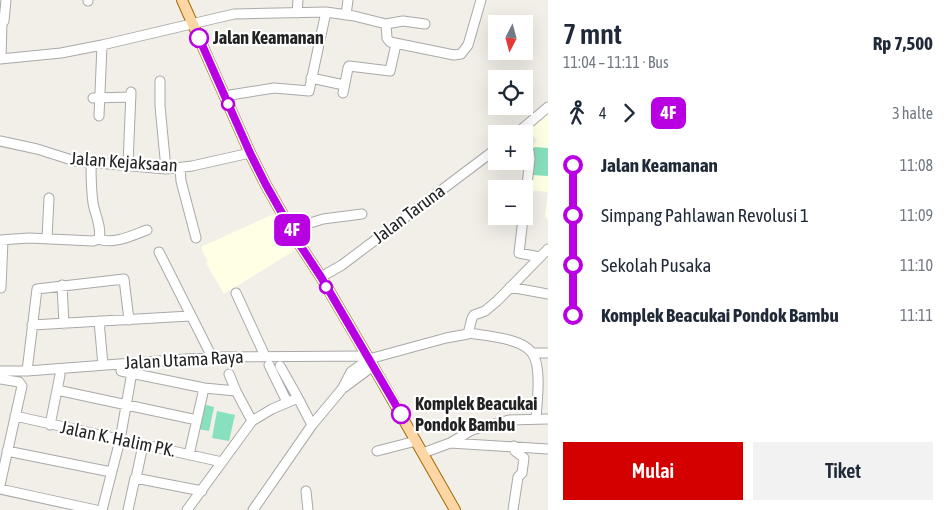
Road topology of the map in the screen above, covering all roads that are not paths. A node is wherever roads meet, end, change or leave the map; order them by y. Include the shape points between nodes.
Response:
1 (6, 0) edge
2 (182, 0) edge
3 (298, 0) edge
4 (348, 0) edge
5 (481, 0) edge
6 (326, 12) junction
7 (297, 13) junction
8 (346, 15) junction
9 (192, 23) junction
10 (386, 24) junction
11 (425, 24) dead end
12 (396, 44) junction
13 (102, 45) junction
14 (0, 59) edge
15 (311, 78) junction
16 (160, 81) dead end
17 (224, 96) junction
18 (97, 98) junction
19 (548, 107) edge
20 (99, 116) dead end
21 (527, 125) edge
22 (0, 141) edge
23 (250, 153) junction
24 (488, 155) edge
25 (92, 162) junction
26 (128, 164) junction
27 (166, 168) junction
28 (180, 168) junction
29 (529, 170) edge
30 (49, 198) dead end
31 (362, 214) dead end
32 (291, 229) junction
33 (147, 230) dead end
34 (47, 238) junction
35 (196, 238) dead end
36 (99, 239) junction
37 (1, 240) edge
38 (548, 249) edge
39 (159, 252) dead end
40 (542, 259) edge
41 (321, 277) junction
42 (62, 286) junction
43 (510, 287) junction
44 (1, 288) edge
45 (236, 293) dead end
46 (548, 294) edge
47 (190, 316) junction
48 (129, 320) junction
49 (99, 321) junction
50 (64, 324) junction
51 (32, 325) junction
52 (469, 333) junction
53 (532, 353) junction
54 (548, 353) edge
55 (265, 356) junction
56 (212, 357) junction
57 (370, 360) junction
58 (103, 365) junction
59 (269, 365) dead end
60 (280, 366) dead end
61 (0, 371) edge
62 (27, 371) junction
63 (121, 371) dead end
64 (132, 372) junction
65 (229, 374) dead end
66 (60, 375) dead end
67 (0, 379) edge
68 (204, 388) junction
69 (57, 390) junction
70 (237, 392) junction
71 (298, 398) junction
72 (287, 402) junction
73 (126, 405) junction
74 (15, 416) junction
75 (536, 418) junction
76 (548, 419) edge
77 (197, 420) junction
78 (252, 422) junction
79 (50, 425) junction
80 (312, 425) junction
81 (120, 440) junction
82 (416, 441) junction
83 (450, 443) junction
84 (143, 445) junction
85 (514, 446) junction
86 (548, 449) edge
87 (7, 451) junction
88 (376, 451) dead end
89 (423, 453) junction
90 (189, 455) junction
91 (222, 462) junction
92 (111, 472) junction
93 (135, 478) junction
94 (0, 485) edge
95 (0, 489) edge
96 (306, 490) dead end
97 (202, 491) junction
98 (96, 510) edge
99 (102, 510) edge
100 (128, 510) edge
101 (187, 510) edge
102 (253, 510) edge
103 (308, 510) edge
104 (455, 510) edge
105 (513, 510) edge

1 - 14 street
2 - 9 main road
3 - 7 street
4 - 8 street
5 - 12 street via 468,45 461,54
6 - 7 street
6 - 8 street
6 - 15 street
7 - 9 street via 234,14
8 - 10 street
9 - 13 street
9 - 17 main road
10 - 11 street via 403,21
10 - 12 street via 387,38
12 - 15 street via 390,71 349,66 344,89
13 - 14 street
13 - 18 street
15 - 17 street via 307,91 274,88
16 - 27 street
17 - 23 main road
18 - 20 street
18 - 26 street via 131,94
19 - 21 street
22 - 25 street, Jalan Kejaksaan via 66,159
23 - 28 street, Jalan Kejaksaan
23 - 32 main road
24 - 41 street, Jalan Taruna via 342,265
25 - 26 street, Jalan Kejaksaan
25 - 36 street via 91,183
26 - 27 street, Jalan Kejaksaan
27 - 28 street, Jalan Kejaksaan
28 - 35 street
29 - 40 street via 519,253
30 - 34 street
31 - 32 street via 323,219
32 - 41 main road
33 - 36 street via 111,241
34 - 36 street
34 - 37 street
37 - 44 street
38 - 40 street
39 - 47 street
40 - 43 street
41 - 57 main road
42 - 48 street via 124,279
42 - 50 street
42 - 51 street via 37,289
43 - 46 street
43 - 52 street via 489,308 472,318
45 - 55 street
47 - 48 street
47 - 56 street
48 - 49 street
49 - 50 street
49 - 58 street
50 - 51 street
51 - 62 street
52 - 53 street via 516,342
52 - 57 street
53 - 54 street
53 - 75 street via 537,377
55 - 56 street, Jalan Utama Raya
55 - 57 street, Jalan Utama Raya
56 - 58 street, Jalan Utama Raya
57 - 80 street via 351,372 342,389
57 - 82 main road
58 - 62 street, Jalan Utama Raya
59 - 72 street
60 - 71 street
61 - 62 street, Jalan Utama Raya
63 - 64 street
64 - 68 street
64 - 73 street
65 - 70 street
66 - 69 street
67 - 74 street via 21,384
68 - 70 street
68 - 77 street
69 - 73 street
69 - 79 street
70 - 78 street
71 - 72 street
71 - 80 street
72 - 78 street
73 - 77 street
73 - 81 street
74 - 79 street, Jalan K. Halim PK.
74 - 87 street
75 - 76 street
75 - 83 street via 510,420 472,430
77 - 90 street
78 - 91 street
79 - 81 street, Jalan K. Halim PK.
80 - 102 street
81 - 84 street, Jalan K. Halim PK.
81 - 92 street
82 - 88 street
82 - 89 main road
83 - 85 street
83 - 89 street
84 - 90 street, Jalan K. Halim PK.
84 - 93 street
85 - 86 street
85 - 105 street via 524,458
87 - 92 street
87 - 94 street
89 - 104 main road
90 - 91 street, Jalan K. Halim PK.
91 - 97 street
92 - 99 street
93 - 97 street
93 - 100 street
95 - 98 street
96 - 103 street
97 - 101 street

